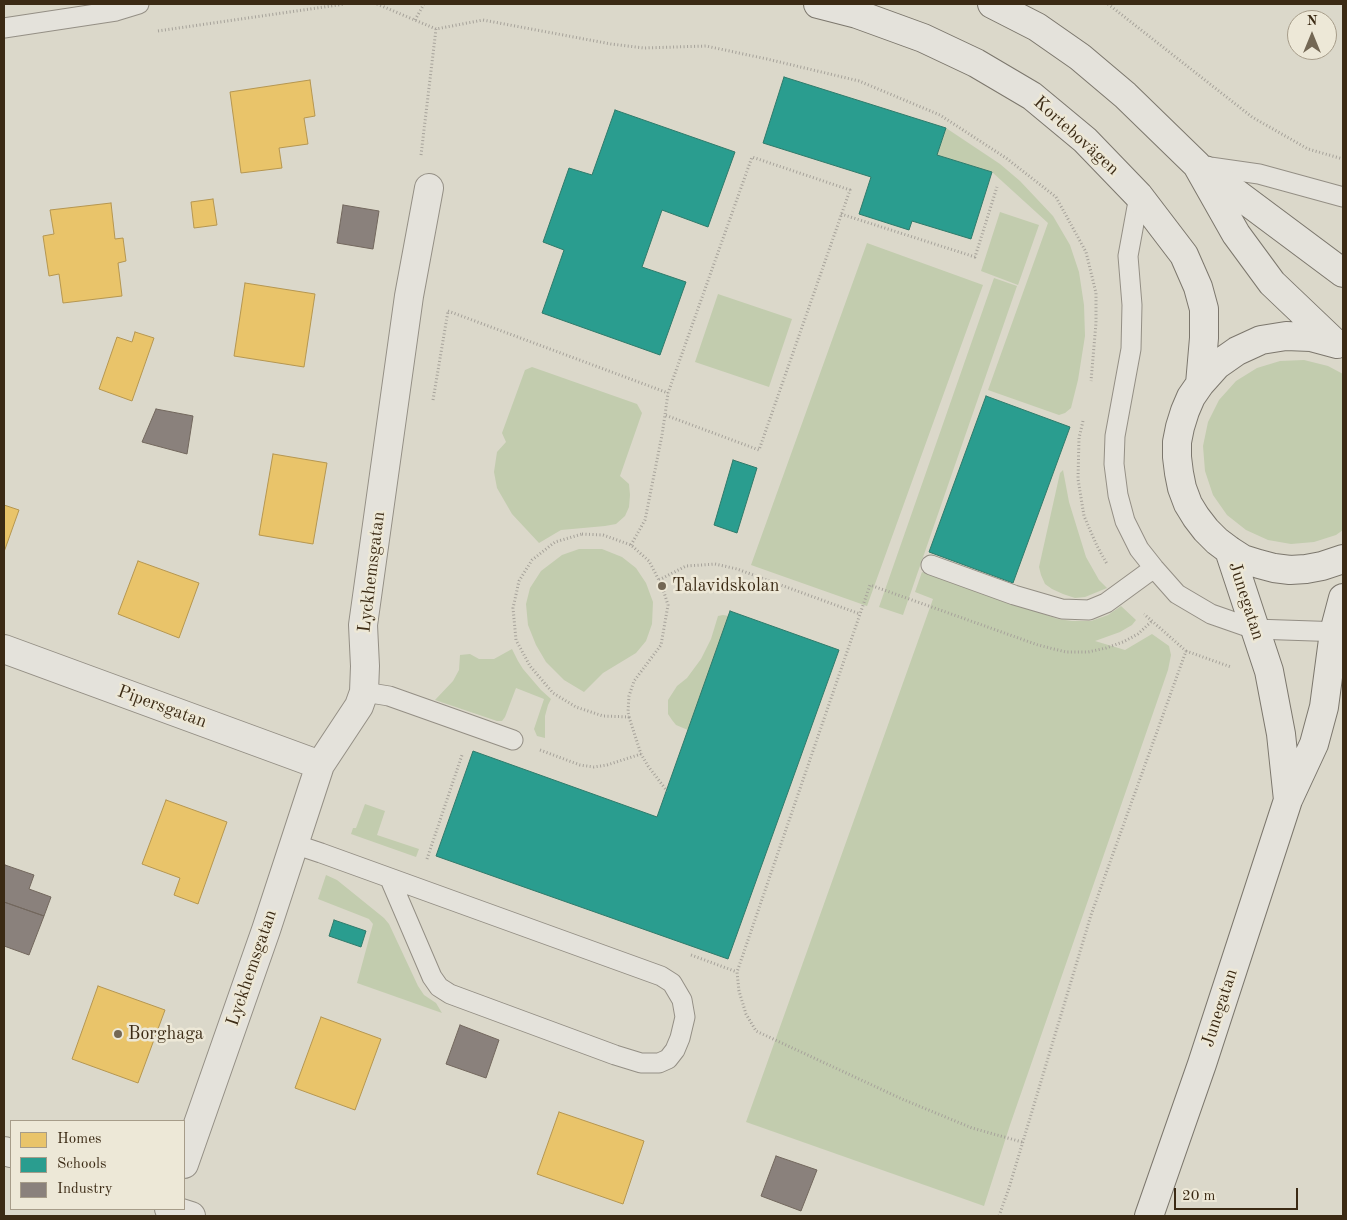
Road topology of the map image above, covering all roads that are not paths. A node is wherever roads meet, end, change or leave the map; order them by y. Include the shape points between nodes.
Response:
1 (138, 4) edge
2 (818, 4) edge
3 (992, 4) edge
4 (4, 28) edge
5 (1198, 165) junction
6 (429, 188) road end
7 (1139, 196) junction
8 (1343, 196) edge
9 (1343, 273) edge
10 (1339, 345) edge
11 (1200, 384) junction
12 (1230, 550) junction
13 (1343, 559) edge
14 (930, 565) dead end
15 (1154, 568) junction
16 (1343, 598) edge
17 (1254, 629) junction
18 (1339, 632) edge
19 (4, 649) edge
20 (364, 692) junction
21 (513, 740) road end
22 (320, 765) junction
23 (1288, 800) junction
24 (294, 844) junction
25 (390, 879) junction
26 (185, 1161) edge
27 (171, 1210) edge
28 (191, 1216) edge
29 (1149, 1216) edge

1 - 4 lane via 116,11
2 - 7 street, Kortebovägen via 857,14 923,38 976,63 1032,96 1085,140
3 - 5 street via 1037,27 1080,57
5 - 8 lane via 1259,174
5 - 9 street
5 - 10 street via 1236,234 1272,283
6 - 20 street, Lyckhemsgatan via 410,296 363,626
7 - 11 street, Kortebovägen via 1184,255 1198,287 1204,310
7 - 15 lane via 1128,256 1131,349 1115,436 1114,464 1125,521 1139,549
10 - 11 street via 1311,337 1261,340 1217,365
11 - 12 street via 1191,397 1180,426 1177,442 1179,473 1188,504 1196,517 1217,541
12 - 13 street via 1258,564 1290,570 1322,566
12 - 17 street, Junegatan
14 - 15 lane via 1062,609 1089,610 1106,604
15 - 17 lane via 1177,594 1211,614
16 - 18 street, Junegatan
17 - 18 lane
17 - 23 street, Junegatan via 1271,680
18 - 23 street, Junegatan via 1314,744
19 - 22 street, Pipersgatan
20 - 21 lane via 389,696
20 - 22 street, Lyckhemsgatan via 360,706
22 - 24 street, Lyckhemsgatan
23 - 29 street, Junegatan
24 - 25 lane
24 - 26 street, Lyckhemsgatan
25 - 25 lane via 661,976 672,984 682,1000 684,1017 675,1050 659,1063 641,1063 438,987
27 - 28 street

